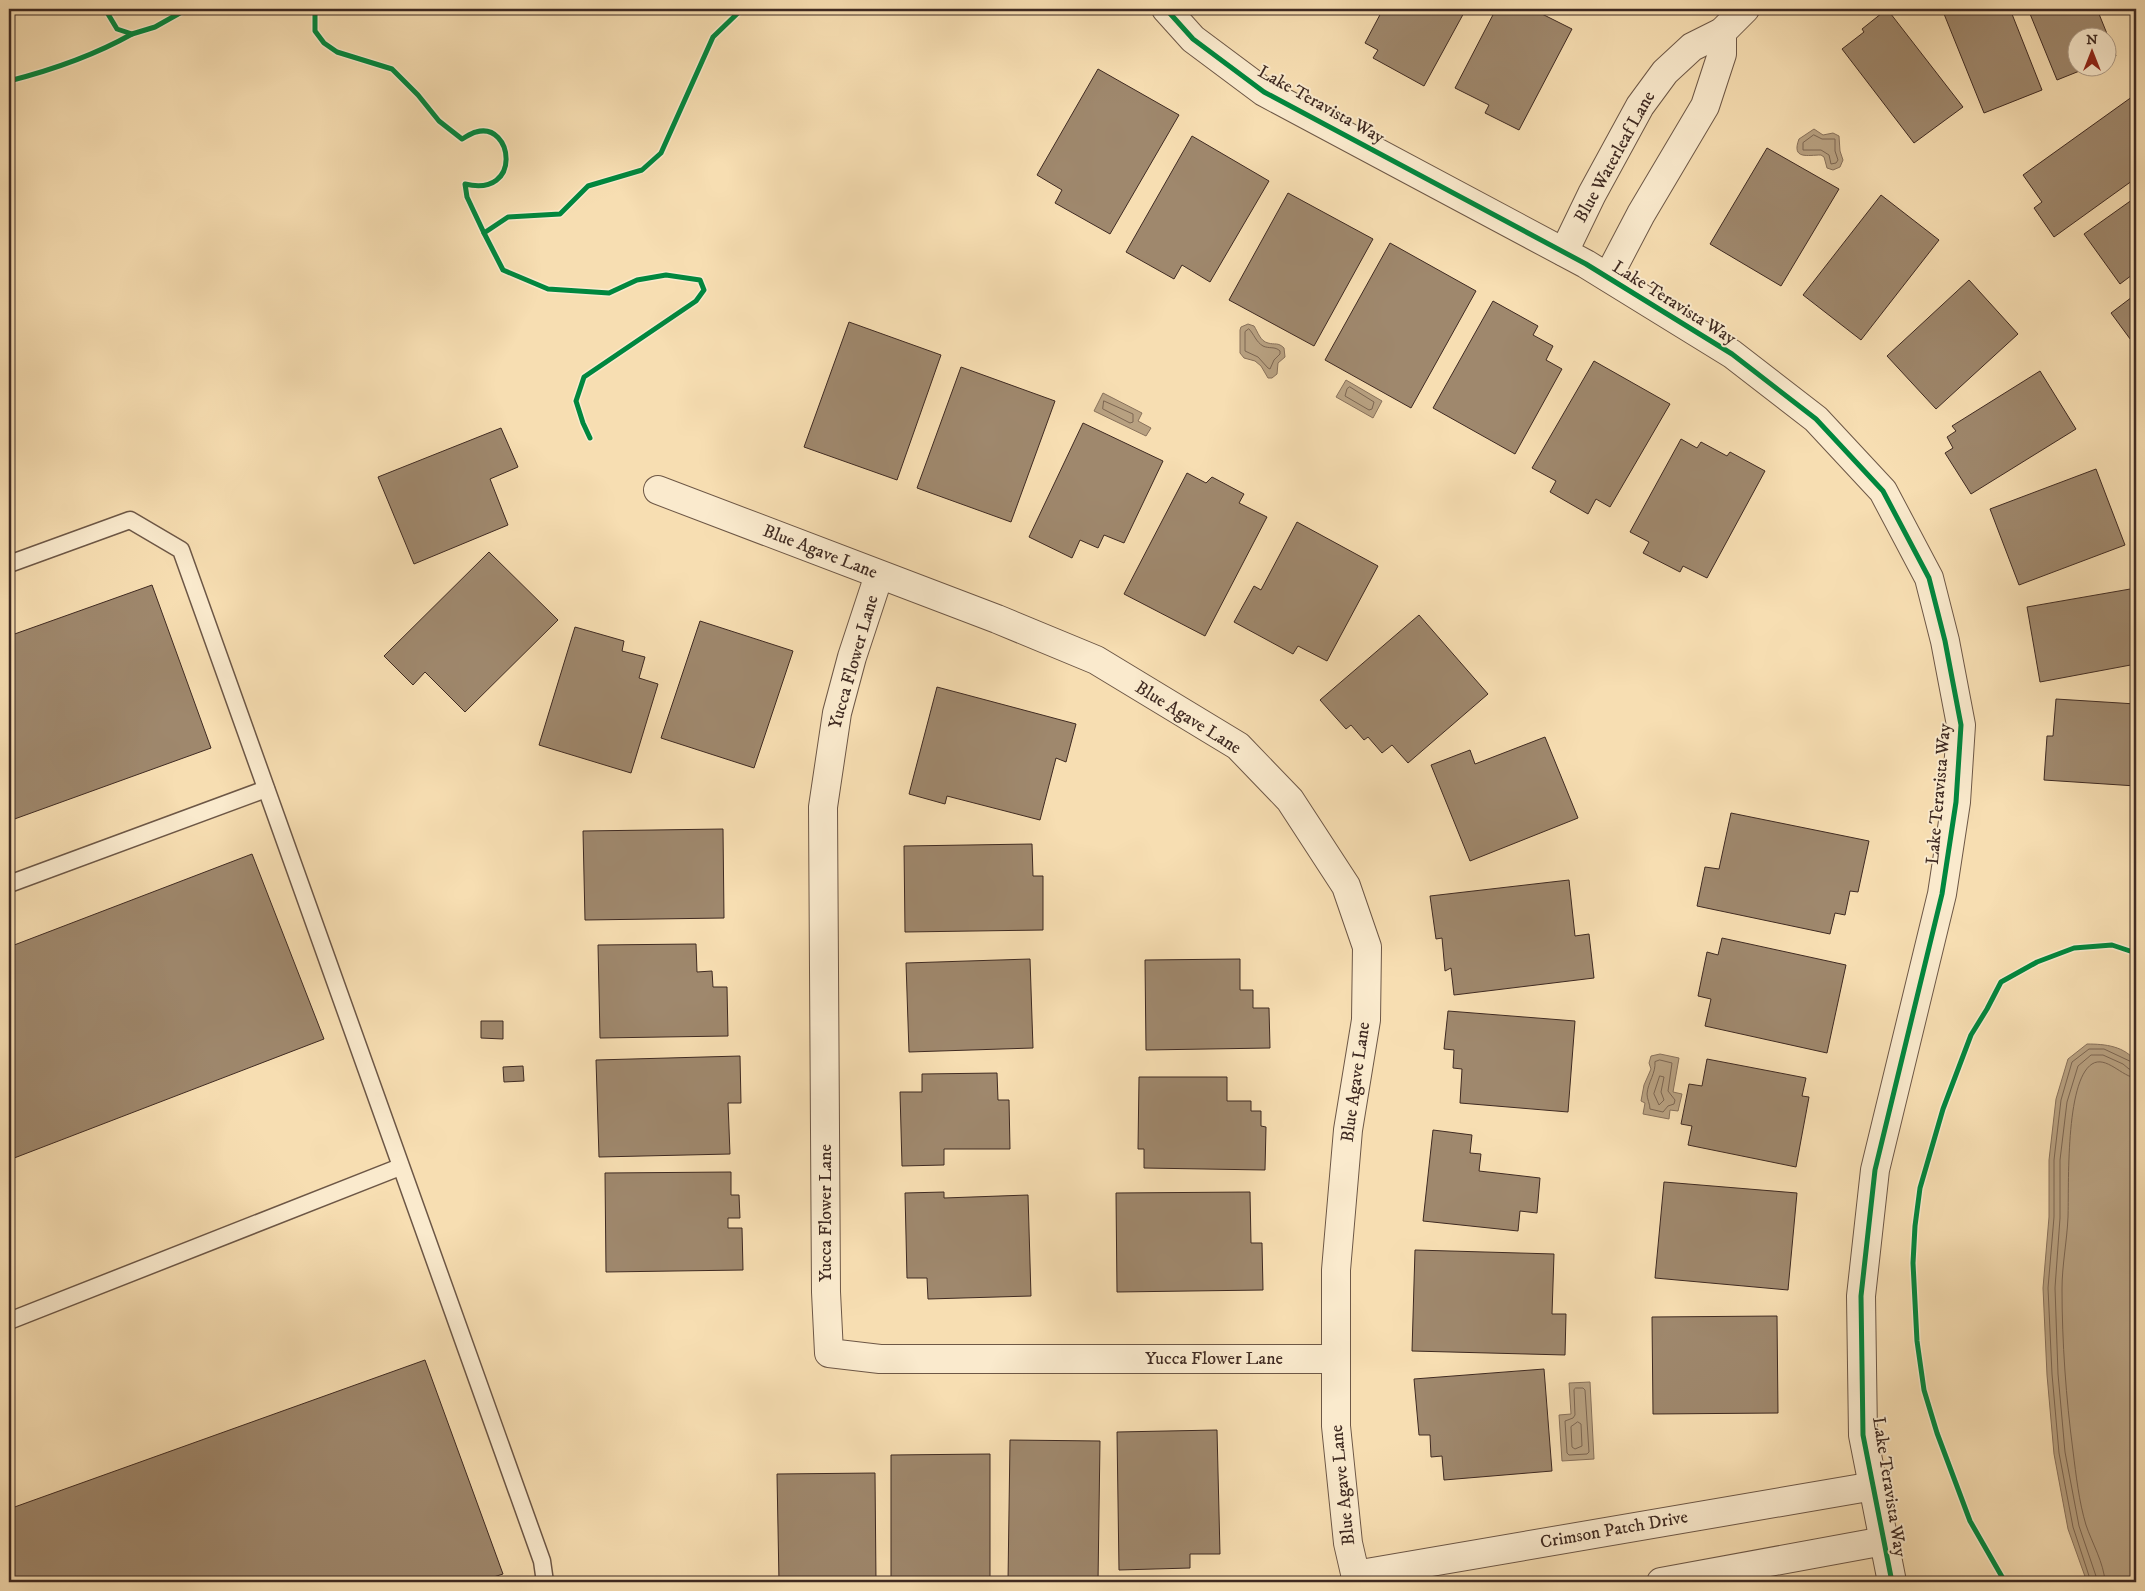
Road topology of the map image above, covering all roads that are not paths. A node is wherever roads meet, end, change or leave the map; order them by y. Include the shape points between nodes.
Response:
1 (1166, 9) edge
2 (1744, 9) edge
3 (1722, 32) junction
4 (1564, 252) junction
5 (1608, 277) junction
6 (658, 490) dead end
7 (9, 564) edge
8 (879, 575) junction
9 (266, 789) junction
10 (9, 884) edge
11 (400, 1167) junction
12 (9, 1321) edge
13 (1336, 1358) junction
14 (1874, 1486) junction
15 (1884, 1541) junction
16 (1356, 1578) edge
17 (545, 1582) edge
18 (1661, 1582) edge
19 (1892, 1582) edge

1 - 4 street, Lake Teravista Way via 1193,39 1264,92
2 - 3 street, Blue Waterleaf Lane
3 - 4 street, Blue Waterleaf Lane via 1692,47 1665,72 1650,92 1592,194
3 - 5 street via 1722,54 1705,106
4 - 5 street, Lake Teravista Way
5 - 14 street, Lake Teravista Way via 1732,354 1816,419 1883,491 1928,578 1945,641 1962,725 1956,802 1942,894 1875,1170 1861,1296 1863,1435
6 - 8 street, Blue Agave Lane
7 - 9 lane via 130,520 181,550
8 - 13 street, Blue Agave Lane via 1096,660 1238,746 1290,800 1346,886 1367,947 1366,1020 1345,1158 1336,1270
8 - 13 street, Yucca Flower Lane via 837,713 823,807 829,1353 880,1358
9 - 10 lane
9 - 11 lane
11 - 12 lane
11 - 17 lane via 542,1561
13 - 16 street, Blue Agave Lane via 1336,1426 1348,1543
14 - 15 street, Lake Teravista Way
14 - 16 street, Crimson Patch Drive
15 - 18 street
15 - 19 street, Lake Teravista Way

